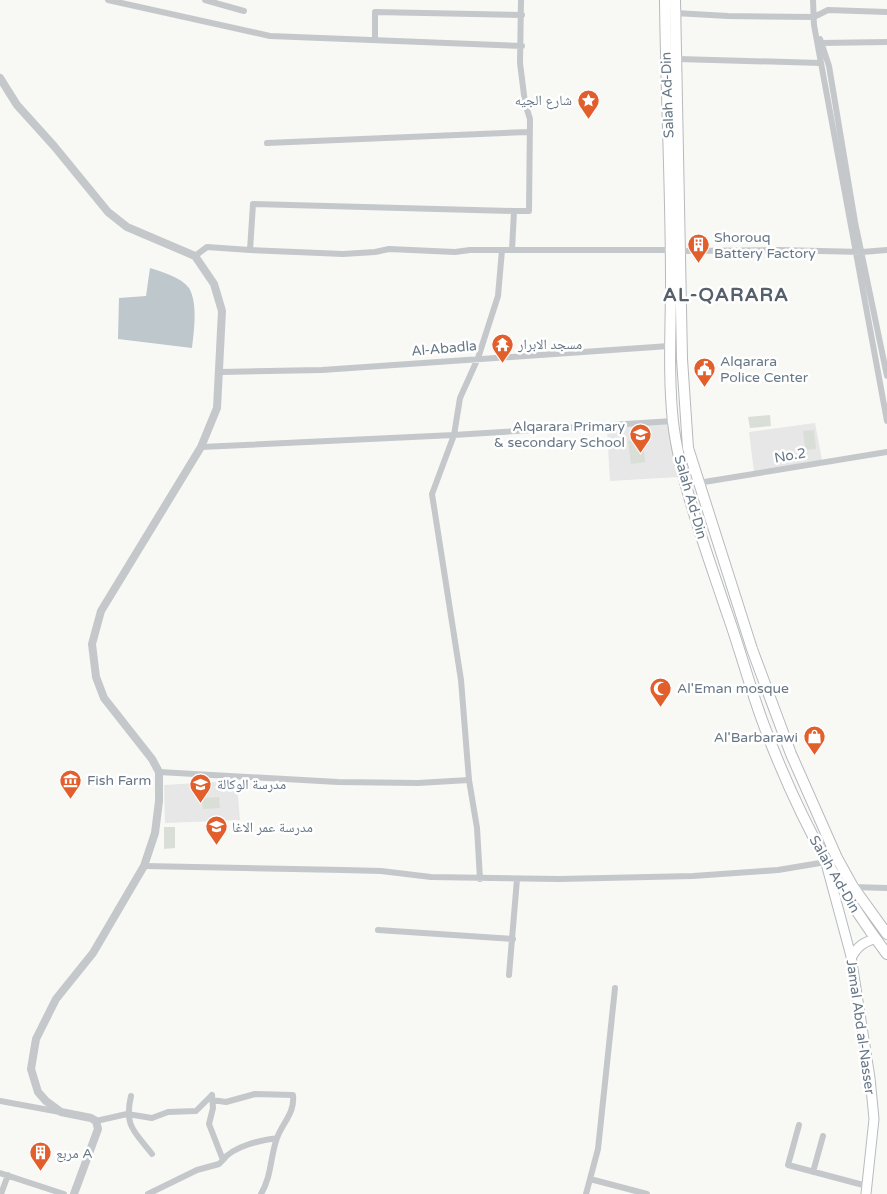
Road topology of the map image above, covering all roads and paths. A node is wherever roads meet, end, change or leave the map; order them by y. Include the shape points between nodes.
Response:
1 (108, 0) edge
2 (205, 0) edge
3 (522, 0) edge
4 (665, 0) edge
5 (676, 0) edge
6 (813, 0) edge
7 (244, 11) dead end
8 (887, 12) edge
9 (676, 13) junction
10 (522, 15) junction
11 (814, 21) junction
12 (665, 33) junction
13 (678, 35) junction
14 (375, 40) junction
15 (821, 42) junction
16 (887, 42) edge
17 (522, 46) junction
18 (678, 59) junction
19 (821, 63) junction
20 (0, 78) edge
21 (528, 132) junction
22 (267, 144) dead end
23 (514, 211) junction
24 (250, 250) junction
25 (502, 250) junction
26 (512, 250) junction
27 (675, 250) junction
28 (887, 250) edge
29 (859, 252) junction
30 (195, 256) junction
31 (670, 300) junction
32 (682, 300) junction
33 (682, 325) junction
34 (670, 326) junction
35 (670, 346) junction
36 (478, 358) junction
37 (221, 372) junction
38 (887, 376) edge
39 (673, 421) junction
40 (887, 421) edge
41 (454, 435) junction
42 (201, 447) junction
43 (887, 452) edge
44 (698, 483) junction
45 (773, 708) junction
46 (760, 713) junction
47 (159, 772) junction
48 (469, 780) junction
49 (826, 862) junction
50 (144, 866) junction
51 (480, 879) junction
52 (517, 880) junction
53 (854, 887) junction
54 (887, 888) edge
55 (378, 930) dead end
56 (886, 932) edge
57 (876, 939) junction
58 (513, 940) junction
59 (887, 954) edge
60 (851, 958) junction
61 (509, 975) dead end
62 (615, 988) dead end
63 (131, 1096) dead end
64 (0, 1100) edge
65 (212, 1100) junction
66 (61, 1112) junction
67 (127, 1114) junction
68 (96, 1121) junction
69 (799, 1125) dead end
70 (823, 1136) dead end
71 (277, 1138) junction
72 (152, 1154) dead end
73 (223, 1160) junction
74 (813, 1172) junction
75 (0, 1173) edge
76 (8, 1175) junction
77 (590, 1179) junction
78 (866, 1190) edge
79 (1, 1194) edge
80 (64, 1194) edge
81 (74, 1194) edge
82 (148, 1194) edge
83 (261, 1194) edge
84 (586, 1194) edge
85 (646, 1194) edge

1 - 14 street via 270,36
2 - 7 street
3 - 10 street
4 - 12 highway, Salah Ad-Din
5 - 9 highway, Salah Ad-Din
6 - 11 street
8 - 11 street via 828,10
9 - 11 street
9 - 13 highway, Salah Ad-Din
10 - 14 street via 375,12
10 - 17 street
11 - 15 street
11 - 19 street
12 - 13 highway via 669,37
12 - 27 highway, Salah Ad-Din
13 - 18 highway, Salah Ad-Din
14 - 17 street
15 - 16 street
15 - 29 street via 829,66
17 - 21 street via 520,63 530,119
18 - 19 street
18 - 27 highway, Salah Ad-Din
19 - 29 street
20 - 30 street via 17,105 108,212 127,227
21 - 22 street
21 - 23 street via 529,211
23 - 24 street via 253,204
23 - 26 street
24 - 25 street via 343,254 389,249
24 - 30 street via 207,247
25 - 26 street
25 - 36 street via 498,296
26 - 27 street
27 - 29 street
27 - 31 highway, Salah Ad-Din
27 - 32 highway, Salah Ad-Din
28 - 29 street
29 - 38 street
29 - 40 street
30 - 37 street via 214,284 222,311
31 - 32 highway via 675,297
31 - 34 highway, Salah Ad-Din
32 - 33 highway, Salah Ad-Din
33 - 34 highway via 676,329
33 - 44 highway, Salah Ad-Din via 684,415 688,448
34 - 35 highway, Salah Ad-Din
35 - 36 street, Al-Abadla
35 - 39 highway, Salah Ad-Din
36 - 37 street, Al-Abadla via 322,370
36 - 41 street via 460,398
37 - 42 street via 217,408
39 - 41 street
39 - 46 highway, Salah Ad-Din via 703,538
41 - 42 street
41 - 48 street via 432,494 461,680
42 - 47 street via 101,610 92,644 96,677 104,698
43 - 44 street, No.2
44 - 45 highway, Salah Ad-Din
45 - 46 highway via 768,715
45 - 53 highway, Salah Ad-Din via 813,806
46 - 49 highway, Salah Ad-Din via 778,762
47 - 48 street via 338,782
47 - 50 street via 155,833
48 - 51 street
49 - 52 street via 778,870 693,876
49 - 57 highway, Salah Ad-Din
49 - 60 main road, Jamal Abd al-Nasser
50 - 51 street via 372,871
50 - 66 street via 93,953 56,999 36,1039 31,1069 34,1081 46,1101
51 - 52 street
52 - 58 street
53 - 54 street
53 - 56 highway, Salah Ad-Din
55 - 58 street
57 - 59 highway, Salah Ad-Din
57 - 60 main road via 856,948
58 - 61 street
60 - 78 main road, Jamal Abd al-Nasser via 873,1112
62 - 77 street via 598,1149
63 - 67 street
64 - 66 street
65 - 67 street via 212,1095 196,1111 168,1112 152,1118
65 - 71 street via 226,1102 255,1094 293,1095 294,1105
65 - 73 street via 208,1124
66 - 68 street
67 - 68 street
67 - 72 street via 129,1123
68 - 81 street via 98,1129
69 - 74 street via 788,1165
70 - 74 street
71 - 73 street via 250,1143
71 - 83 street via 272,1167
73 - 82 street
74 - 78 street
75 - 76 street
76 - 79 street
76 - 80 street
77 - 84 street
77 - 85 street

